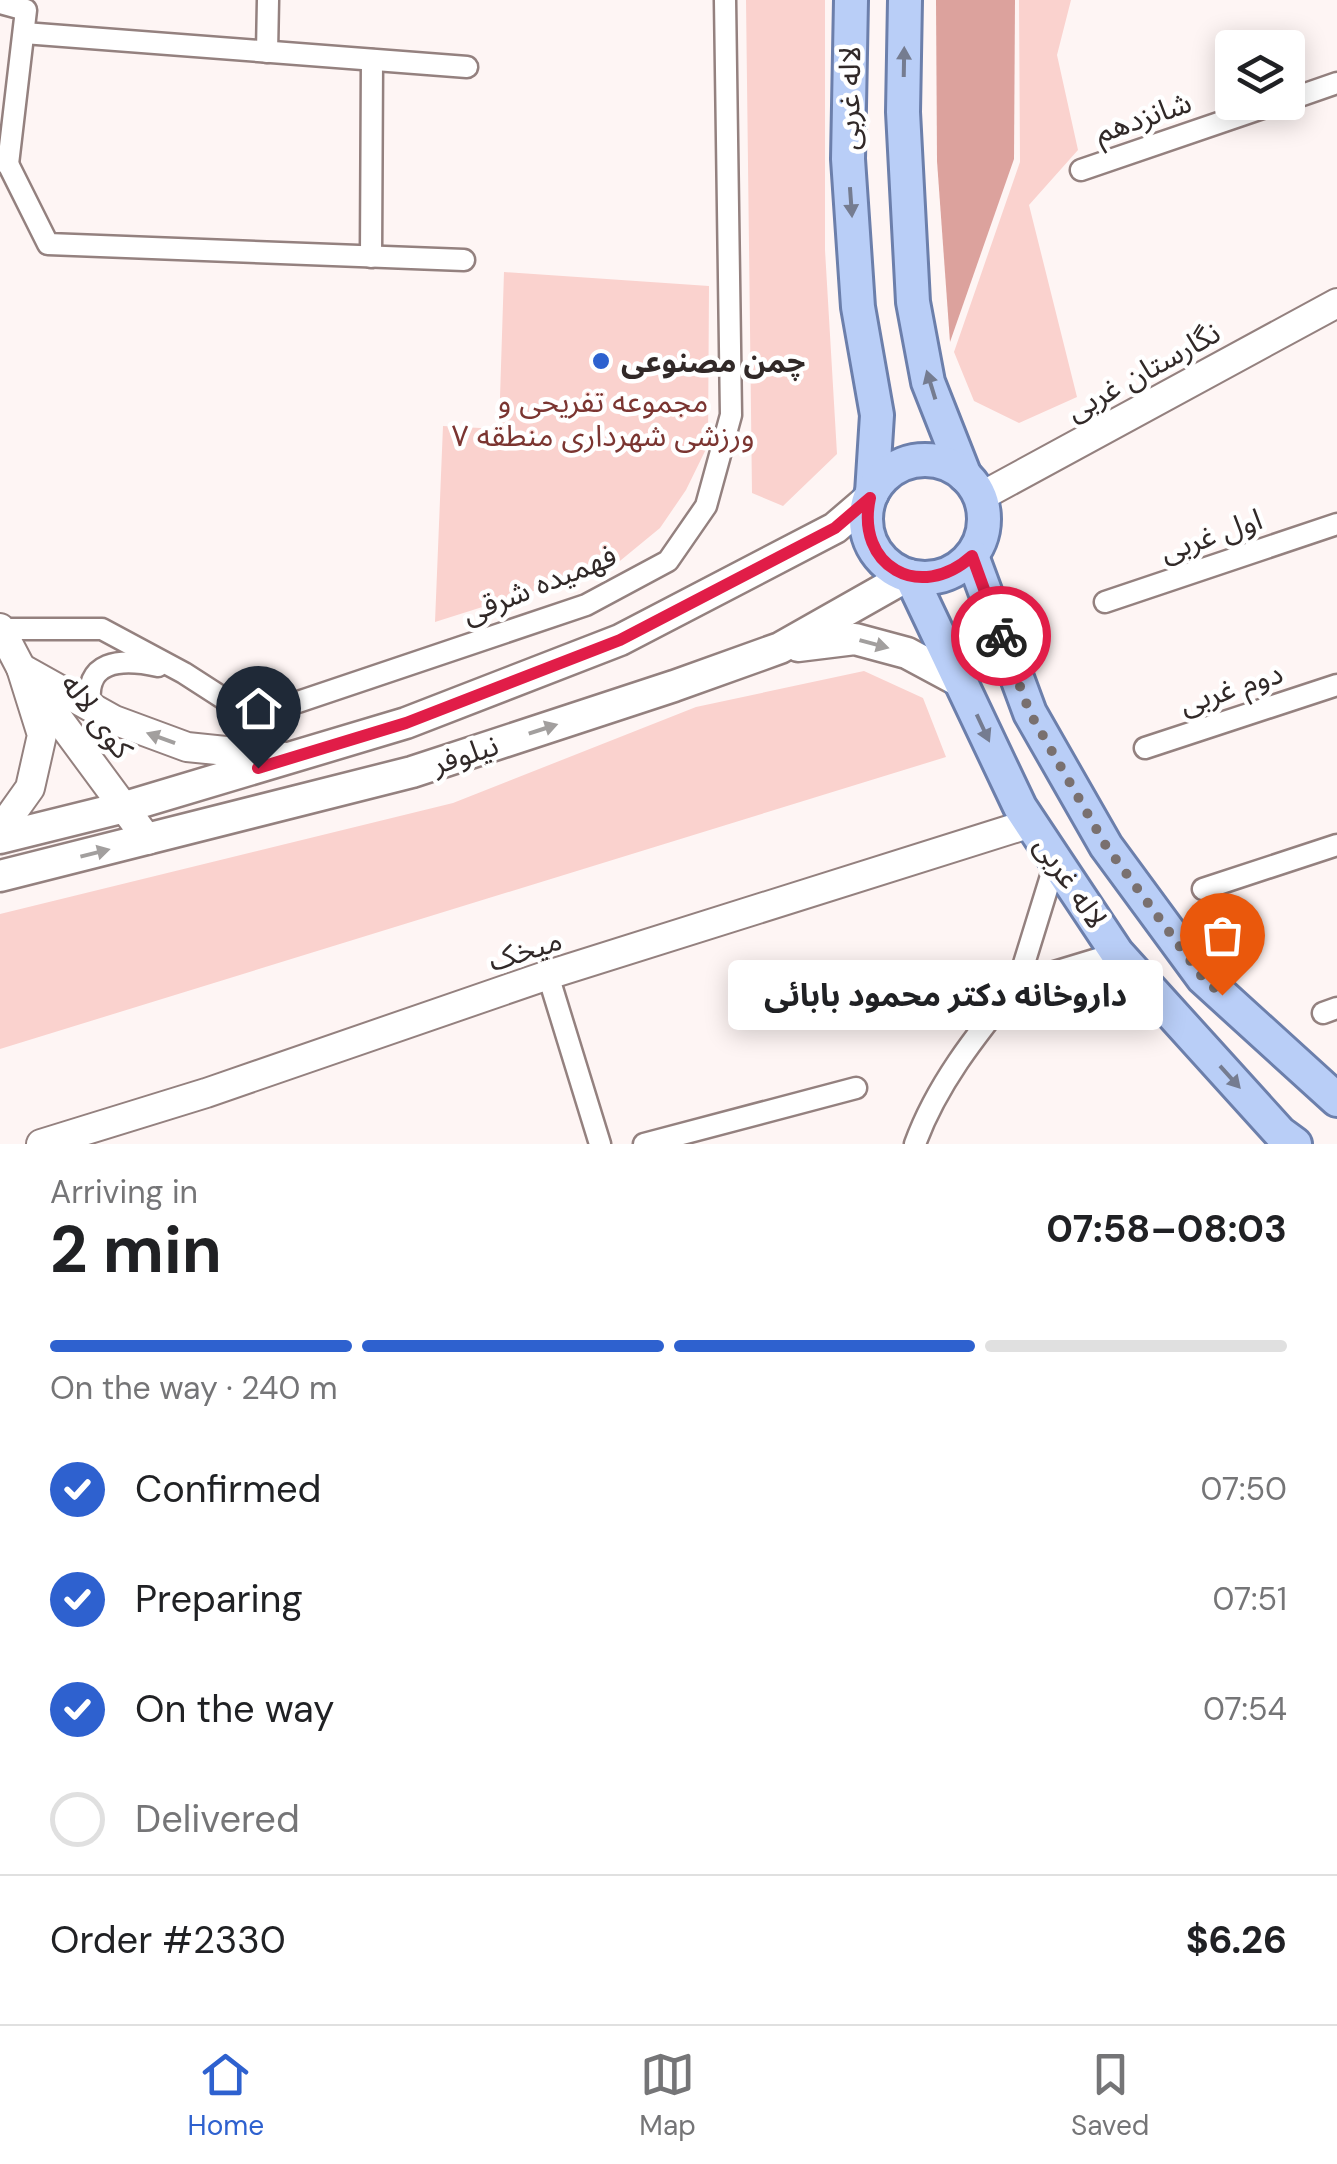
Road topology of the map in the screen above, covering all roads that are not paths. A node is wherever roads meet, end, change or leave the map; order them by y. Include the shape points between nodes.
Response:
1 (268, 0) edge
2 (725, 0) edge
3 (850, 0) edge
4 (905, 0) edge
5 (0, 4) edge
6 (24, 34) junction
7 (267, 52) junction
8 (372, 60) junction
9 (467, 67) dead end
10 (1337, 83) edge
11 (1305, 94) edge
12 (1228, 120) edge
13 (4, 162) edge
14 (1081, 170) dead end
15 (370, 256) junction
16 (464, 260) dead end
17 (1337, 302) edge
18 (973, 486) junction
19 (871, 495) junction
20 (1337, 524) edge
21 (972, 556) junction
22 (910, 576) junction
23 (1105, 602) dead end
24 (0, 629) edge
25 (780, 648) junction
26 (10, 671) edge
27 (184, 673) junction
28 (961, 682) junction
29 (1337, 685) edge
30 (91, 708) junction
31 (1144, 748) dead end
32 (292, 758) junction
33 (125, 807) junction
34 (1031, 823) junction
35 (0, 830) edge
36 (0, 838) edge
37 (148, 840) junction
38 (1337, 845) edge
39 (1056, 860) junction
40 (0, 876) edge
41 (1203, 889) dead end
42 (1118, 952) junction
43 (548, 975) junction
44 (1018, 983) junction
45 (856, 1088) dead end
46 (1337, 1100) edge
47 (41, 1144) edge
48 (600, 1144) edge
49 (644, 1144) edge
50 (915, 1144) edge
51 (1295, 1144) edge

1 - 7 street
2 - 27 street, فهمیده شرقی via 731,415 706,506 668,561 586,604 298,702 229,702
3 -> 19 main road, لاله غربی via 848,159 858,307 878,415
18 -> 4 main road, لاله غربی via 928,382 913,302
5 - 6 street via 26,10
6 - 7 street
6 - 13 street
7 - 8 street
8 - 9 street
8 - 15 street
10 - 11 street, شانزدهم
12 - 14 street, شانزدهم
13 - 15 street via 48,244
15 - 16 street
17 - 18 street, نگارستان غربی
18 - 19 main road via 950,466 912,461 880,480
18 - 21 main road via 984,528
19 - 22 main road via 868,536 892,568
19 - 32 main road, نیلوفر via 835,528 620,640 406,723
20 - 23 street, اول غربی
21 - 22 main road via 944,575
21 - 46 main road, لاله غربی via 1030,713 1106,846 1203,978
22 - 25 main road, نیلوفر
22 - 28 main road, لاله غربی
24 - 26 street, کوی لاله
24 - 27 street, فهمیده شرقی via 102,629
25 -> 28 main road via 855,639 907,653
37 -> 25 main road, نیلوفر via 412,772
26 - 30 street
26 - 33 street, کوی لاله
26 - 35 street via 42,735 30,788
27 - 30 street via 140,662 106,666 93,674
28 -> 34 main road, لاله غربی
29 - 31 street, دوم غربی
32 -> 30 street via 188,748
32 - 33 main road, نیلوفر
33 - 36 main road, نیلوفر
33 - 37 street, کوی لاله
34 - 39 main road, لاله غربی
34 - 43 street, میخک
40 -> 37 main road, نیلوفر
38 - 41 street
39 - 42 main road, لاله غربی
39 - 44 street
42 - 44 street
42 -> 51 main road, لاله غربی
43 - 47 street, میخک
43 - 48 street
44 - 50 street via 970,1043 926,1112
45 - 49 street

